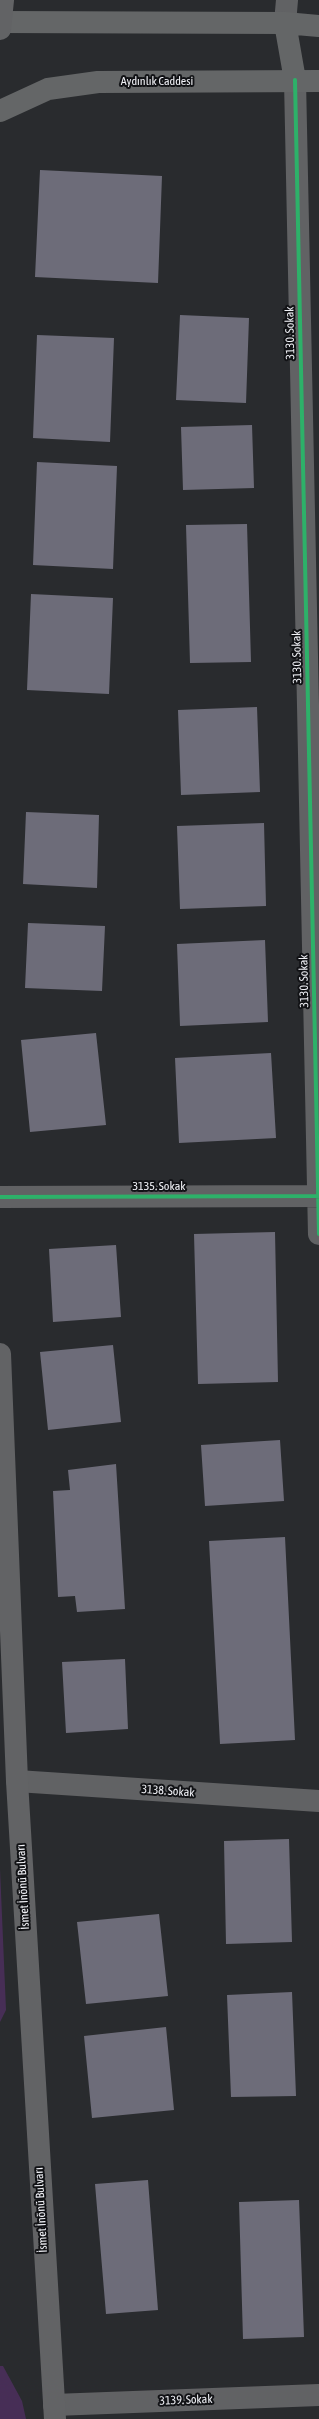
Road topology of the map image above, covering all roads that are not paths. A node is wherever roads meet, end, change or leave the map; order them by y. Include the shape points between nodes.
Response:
1 (3, 0) edge
2 (287, 0) edge
3 (0, 22) edge
4 (286, 23) junction
5 (319, 26) edge
6 (0, 29) edge
7 (295, 80) junction
8 (319, 81) edge
9 (0, 111) edge
10 (315, 862) edge
11 (319, 1196) edge
12 (0, 1197) edge
13 (319, 1234) edge
14 (0, 1354) edge
15 (17, 1781) junction
16 (319, 1801) edge
17 (319, 2395) edge
18 (54, 2412) edge

1 - 3 main road
2 - 4 street
3 - 4 main road
3 - 6 main road
4 - 5 main road
4 - 7 main road
7 - 8 main road, Aydınlık Caddesi
7 - 9 main road, Aydınlık Caddesi via 98,82 48,89
7 - 10 street, 3130. Sokak
10 - 11 street, 3130. Sokak
11 - 12 street, 3135. Sokak
11 - 13 street, 3130. Sokak
14 - 15 main road, İsmet İnönü Bulvarı
15 - 16 street, 3138. Sokak
15 - 18 main road, İsmet İnönü Bulvarı
17 - 18 street, 3139. Sokak

